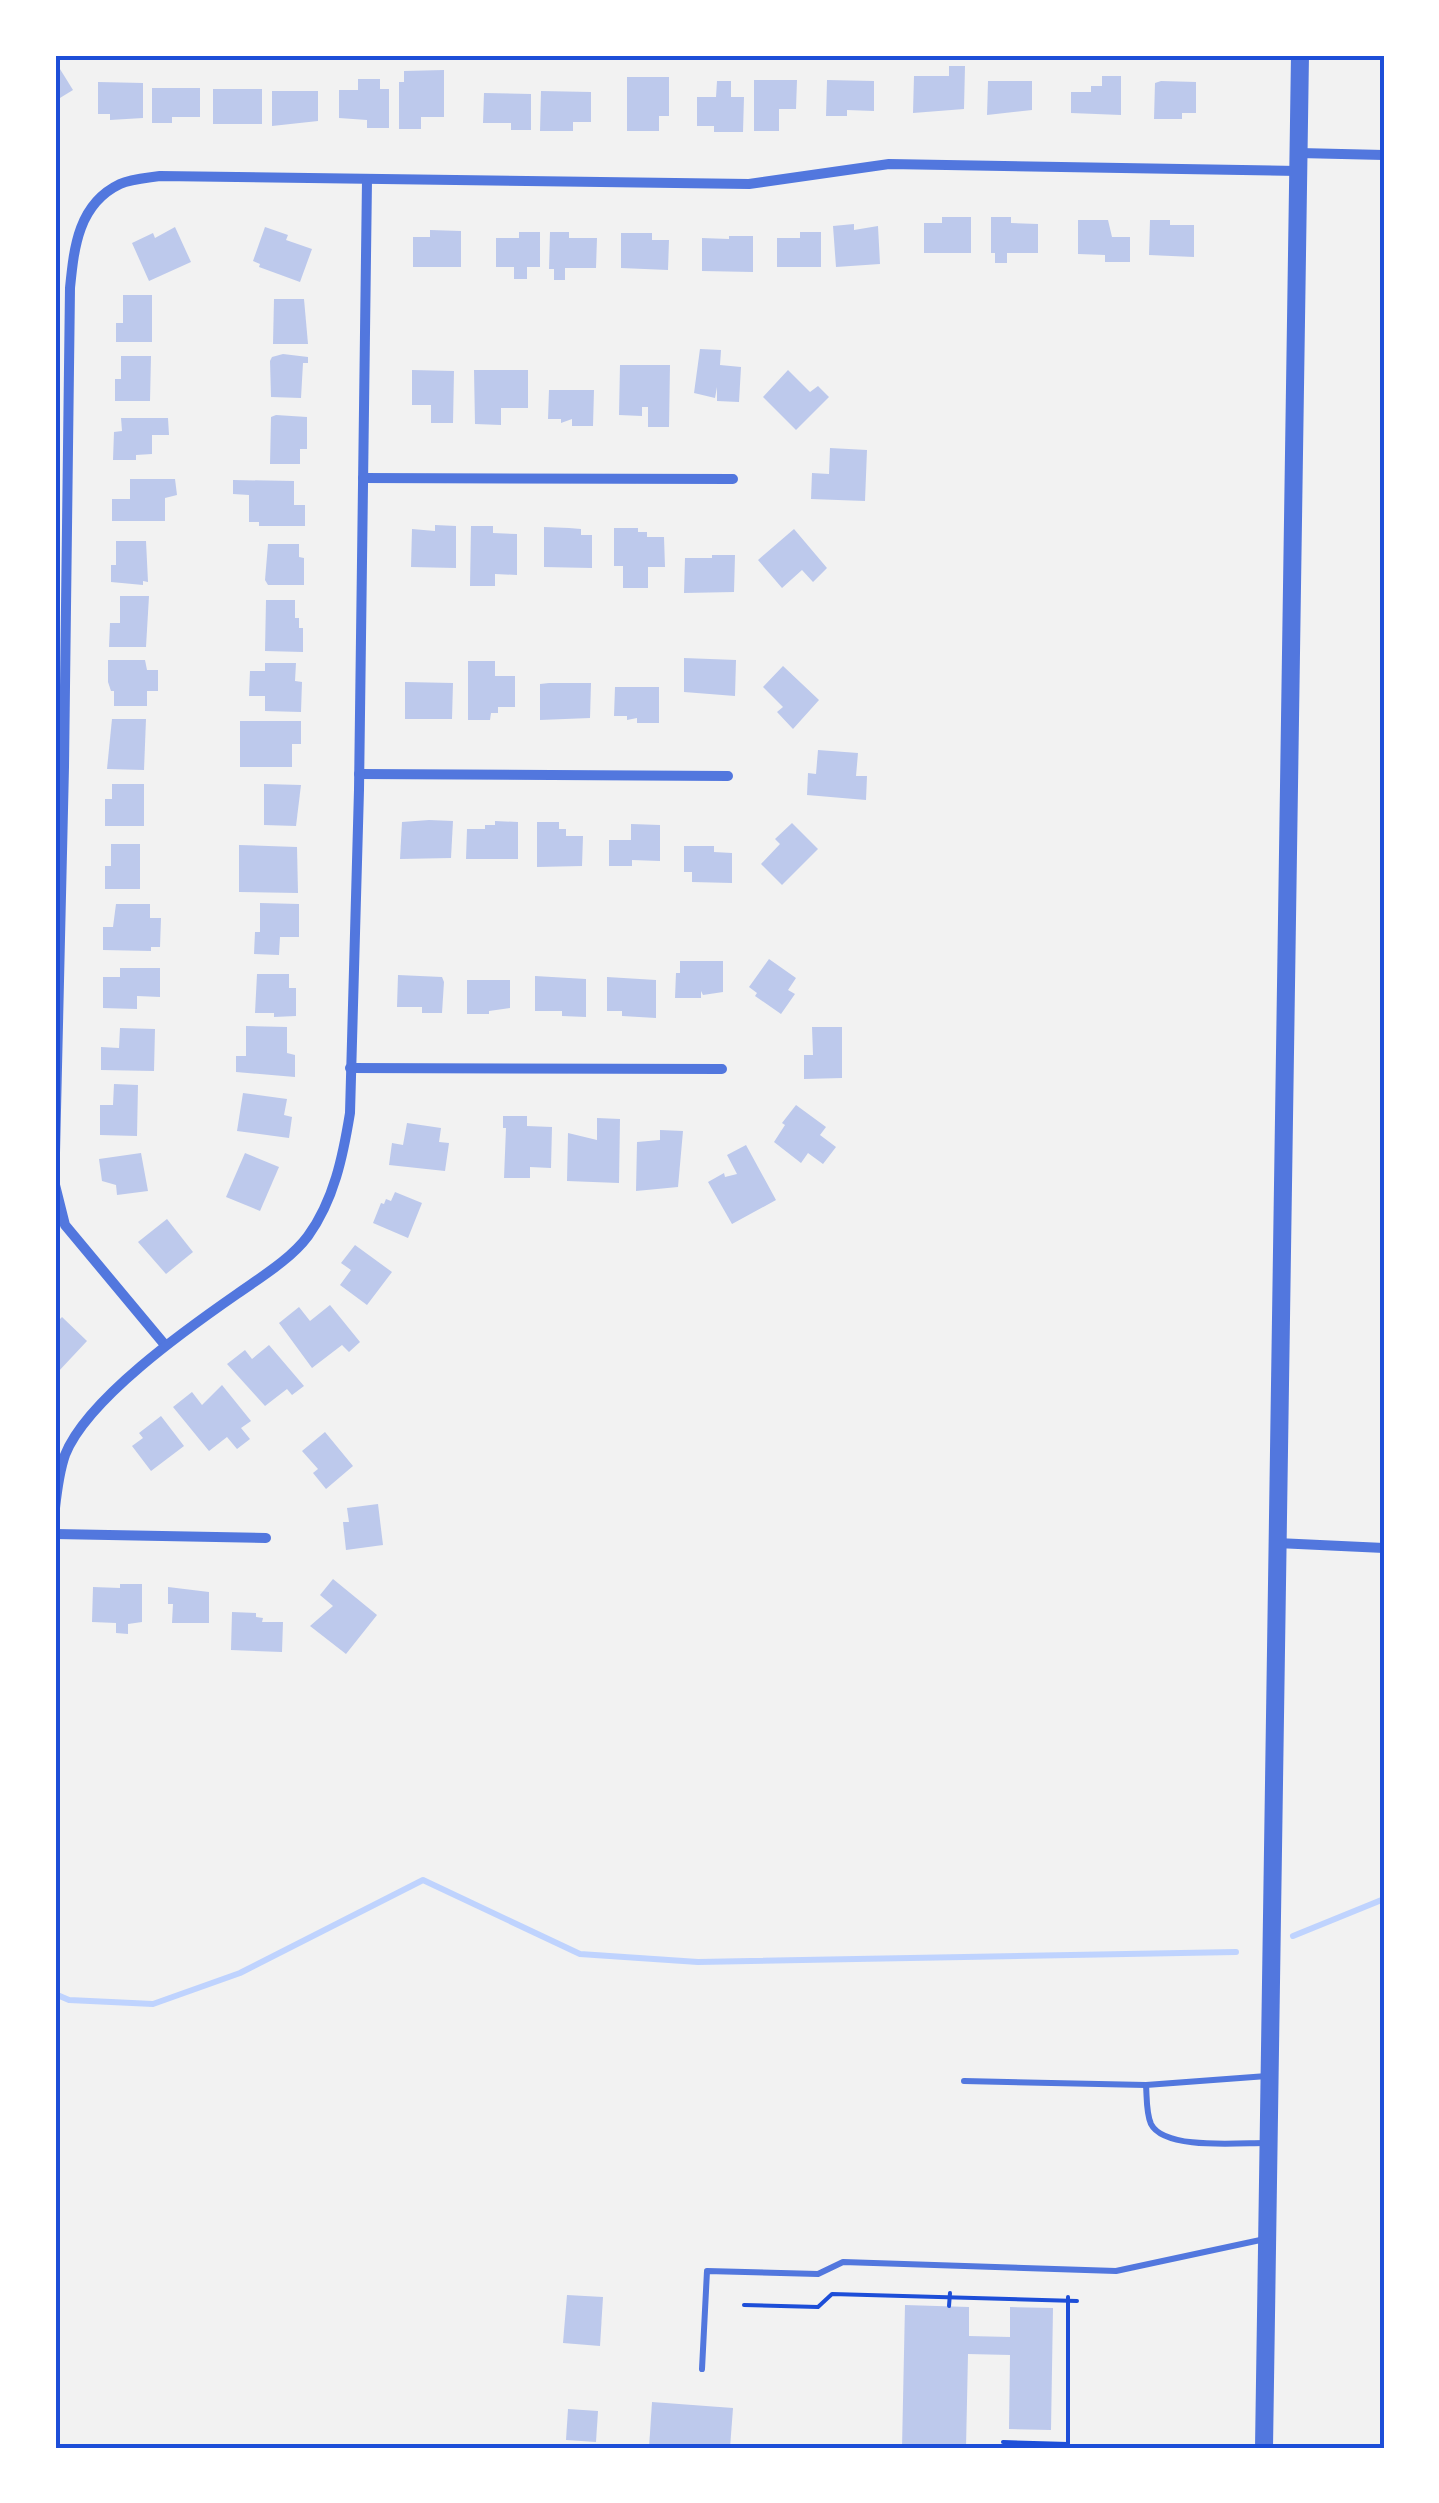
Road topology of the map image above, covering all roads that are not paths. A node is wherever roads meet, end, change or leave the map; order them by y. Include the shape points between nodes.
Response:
1 (1300, 55) edge
2 (1384, 154) edge
3 (1298, 162) junction
4 (367, 180) junction
5 (363, 478) junction
6 (732, 479) dead end
7 (359, 774) junction
8 (728, 776) dead end
9 (350, 1068) junction
10 (722, 1069) dead end
11 (55, 1152) edge
12 (55, 1185) edge
13 (165, 1345) junction
14 (55, 1508) edge
15 (55, 1534) edge
16 (266, 1538) dead end
17 (1278, 1543) junction
18 (1384, 1548) edge
19 (1268, 2076) junction
20 (964, 2081) dead end
21 (1146, 2085) junction
22 (1268, 2143) junction
23 (1266, 2238) junction
24 (702, 2370) dead end
25 (1264, 2448) edge

1 - 3 street
2 - 3 street
3 - 4 street via 888,164 749,184
3 - 17 street
4 - 5 street
4 - 11 street via 160,176 120,184 80,223 70,288
5 - 6 street
5 - 7 street
7 - 8 street
7 - 9 street
9 - 10 street
9 - 13 street via 344,1156 307,1237
12 - 13 street via 65,1225
13 - 14 street via 80,1428 66,1452
15 - 16 street
17 - 18 street
17 - 19 street
19 - 21 lane
19 - 22 street
20 - 21 lane
21 - 22 lane via 1152,2128 1163,2136
22 - 23 street
23 - 24 lane via 1116,2271 843,2262 818,2274 707,2271
23 - 25 street

